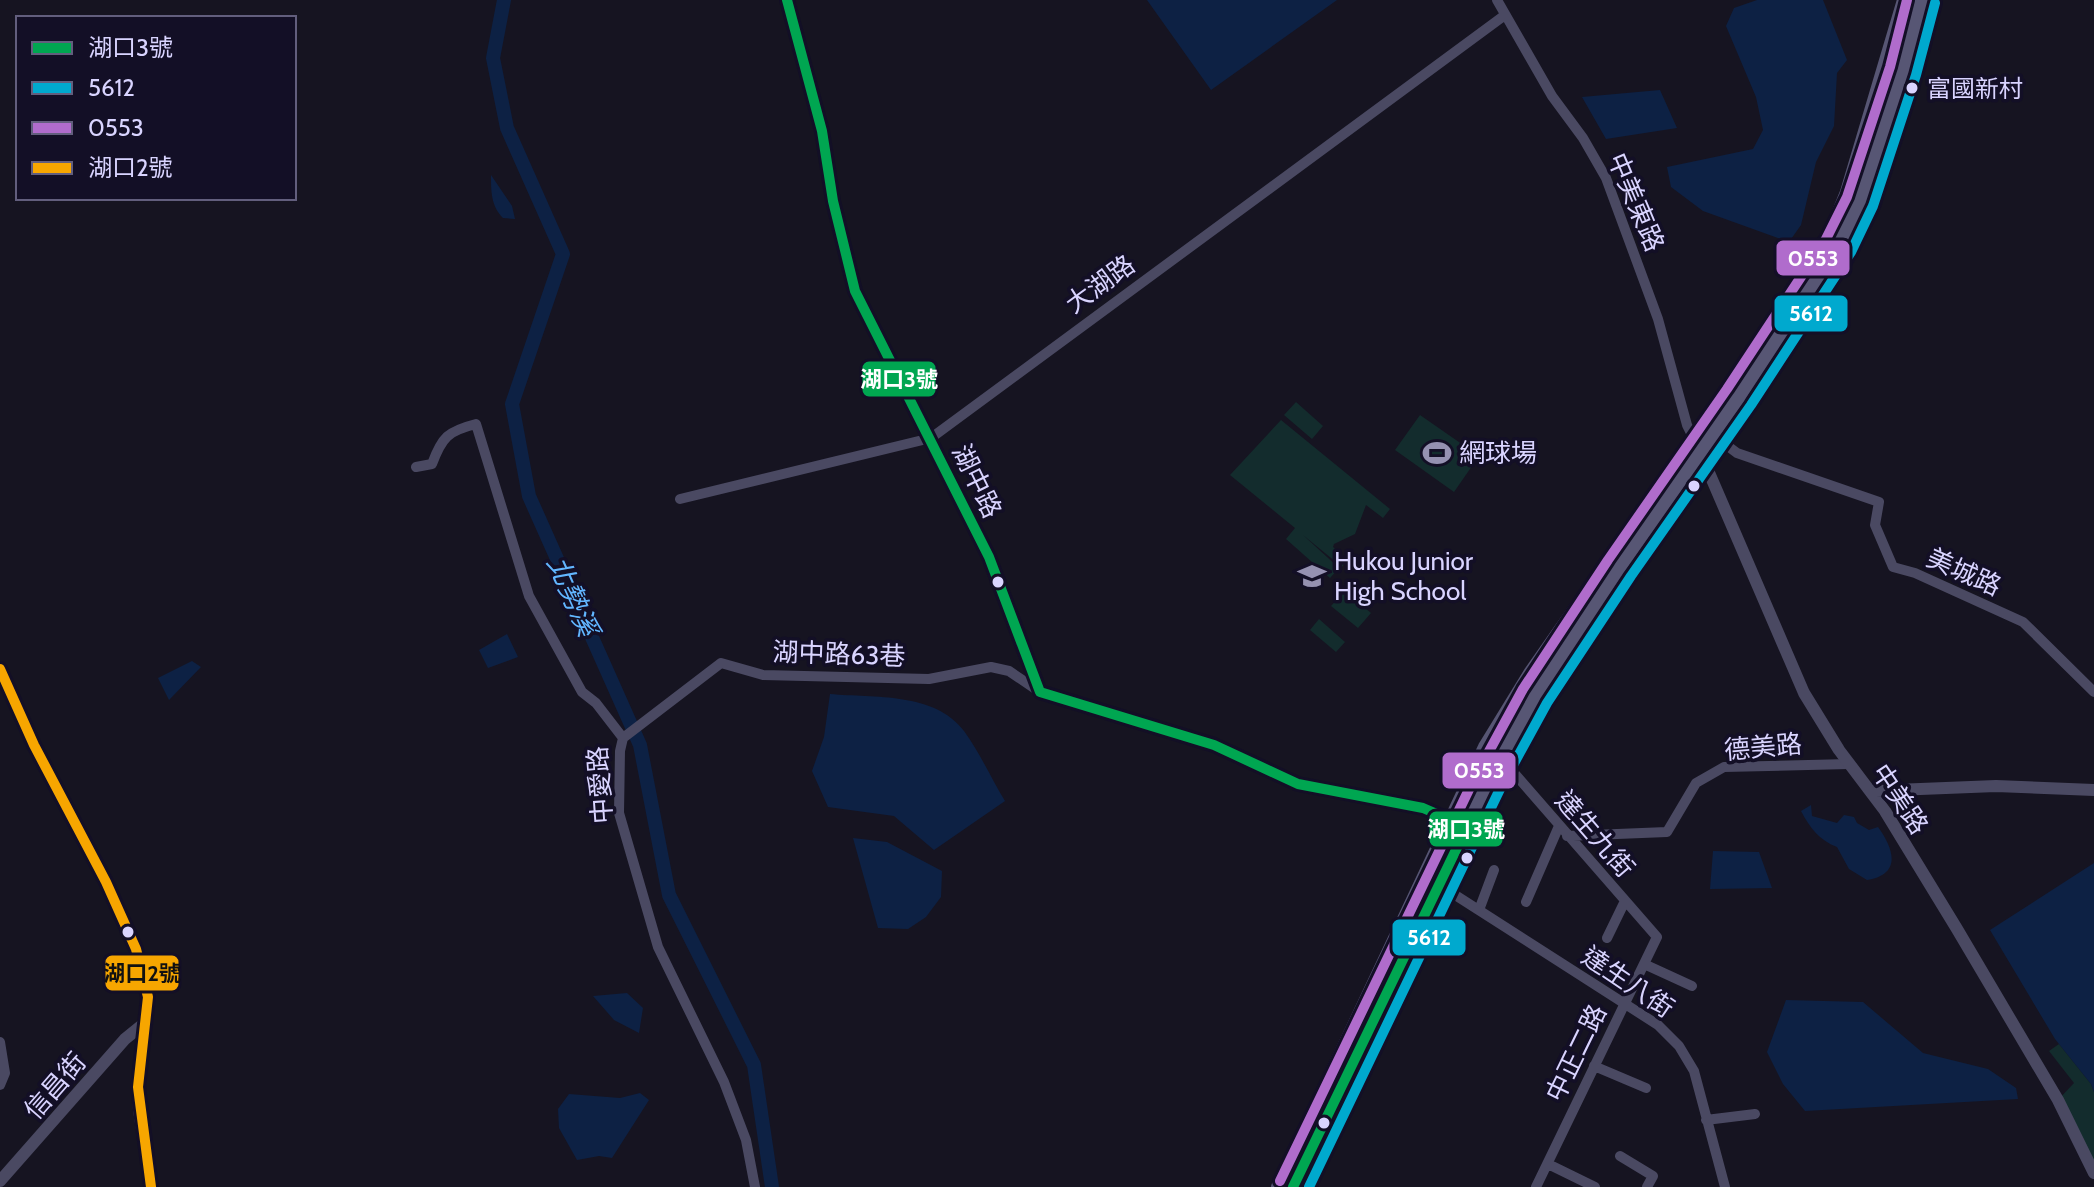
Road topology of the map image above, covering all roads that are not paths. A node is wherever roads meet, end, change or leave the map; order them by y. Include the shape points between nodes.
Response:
1 (787, 0) edge
2 (1497, 0) edge
3 (1904, 0) edge
4 (1921, 0) edge
5 (1505, 15) junction
6 (1713, 435) junction
7 (931, 438) junction
8 (1697, 446) junction
9 (416, 467) dead end
10 (680, 499) dead end
11 (0, 669) edge
12 (1040, 692) junction
13 (2094, 692) edge
14 (623, 738) junction
15 (1501, 758) junction
16 (1849, 764) junction
17 (2094, 790) edge
18 (1870, 791) junction
19 (1460, 823) junction
20 (1559, 826) junction
21 (1567, 836) junction
22 (1494, 870) dead end
23 (1431, 881) junction
24 (1625, 901) junction
25 (1526, 902) dead end
26 (1479, 910) junction
27 (1657, 937) joint
28 (1607, 938) dead end
29 (1644, 964) junction
30 (1692, 986) dead end
31 (1624, 1004) junction
32 (146, 1022) junction
33 (0, 1042) edge
34 (1594, 1066) junction
35 (0, 1085) edge
36 (1646, 1088) dead end
37 (1755, 1114) dead end
38 (1706, 1120) junction
39 (1620, 1156) dead end
40 (1548, 1164) junction
41 (3, 1172) edge
42 (2094, 1173) edge
43 (151, 1187) edge
44 (755, 1187) edge
45 (1278, 1187) edge
46 (1293, 1187) edge
47 (1536, 1187) edge
48 (1595, 1187) edge
49 (1647, 1187) edge
50 (1725, 1187) edge

1 - 7 street, 湖中路 via 822,131 855,291
2 - 5 street, 中美東路
3 - 8 main road via 1828,239
4 - 6 main road via 1860,202 1821,274
5 - 7 street, 大湖路
5 - 8 street, 中美東路 via 1606,178
6 - 8 main road
6 - 13 street, 美城路 via 1737,453 1879,502 1875,525 1893,567 2023,622
7 - 10 street, 大湖路
7 - 12 street, 湖中路 via 989,557
8 - 15 main road via 1535,696
8 - 16 street, 中美路 via 1804,693
8 - 19 main road via 1531,672 1485,747
9 - 14 street, 中愛路 via 432,464 454,429 476,424 529,596 582,692
11 - 32 street via 136,949 148,997
12 - 14 street, 湖中路63巷 via 1009,671 991,667 929,679 763,675 721,663
12 - 19 street via 1214,745 1298,784 1423,808
14 - 44 street, 中愛路 via 619,813 658,947 724,1082 746,1140
15 - 19 main road
15 - 20 street, 達生九街
16 - 18 street, 中美路
16 - 21 street, 德美路 via 1724,767 1696,783 1667,832
17 - 18 street via 1996,786
18 - 42 street, 中美路 via 2058,1100
19 - 23 main road
20 - 21 street, 達生九街
20 - 25 street
21 - 24 street, 達生九街
22 - 26 street
23 - 26 street, 達生八街
23 - 45 main road
23 - 46 main road
24 - 27 street, 達生九街
24 - 28 street
26 - 31 street, 達生八街
27 - 29 street, 中正二路
29 - 30 street
29 - 31 street, 中正二路
31 - 34 street, 中正二路
31 - 38 street, 達生八街 via 1679,1046 1694,1071
32 - 41 street, 信昌街
32 - 43 street via 138,1087
33 - 35 street via 5,1073
34 - 36 street
34 - 40 street, 中正二路
37 - 38 street
38 - 50 street, 達生八街
39 - 49 street via 1653,1176
40 - 47 street, 中正二路
40 - 48 street

